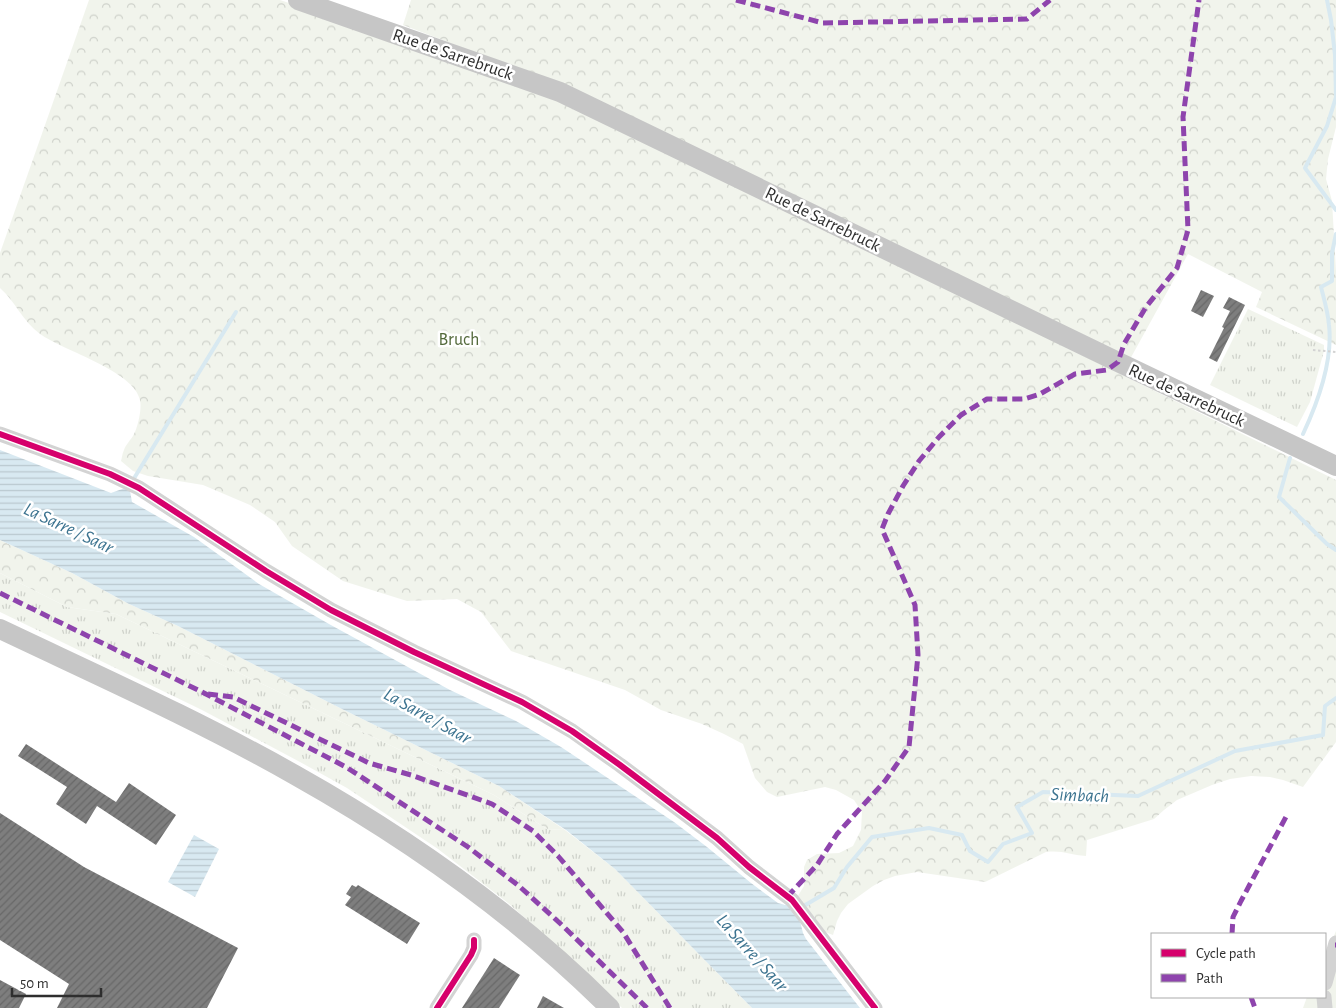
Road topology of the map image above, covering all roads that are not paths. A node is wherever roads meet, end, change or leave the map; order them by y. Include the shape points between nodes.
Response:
1 (298, 0) edge
2 (0, 434) edge
3 (1336, 466) edge
4 (0, 629) edge
5 (474, 940) dead end
6 (1336, 943) edge
7 (1326, 979) edge
8 (438, 1008) edge
9 (610, 1008) edge
10 (875, 1008) edge

1 - 3 main road, Rue de Sarrebruck via 560,92
2 - 10 street via 132,485 331,610 522,702 572,730 717,838 792,900
4 - 9 main road via 196,723 294,774 355,811 495,906
5 - 8 street via 471,955
6 - 7 street

